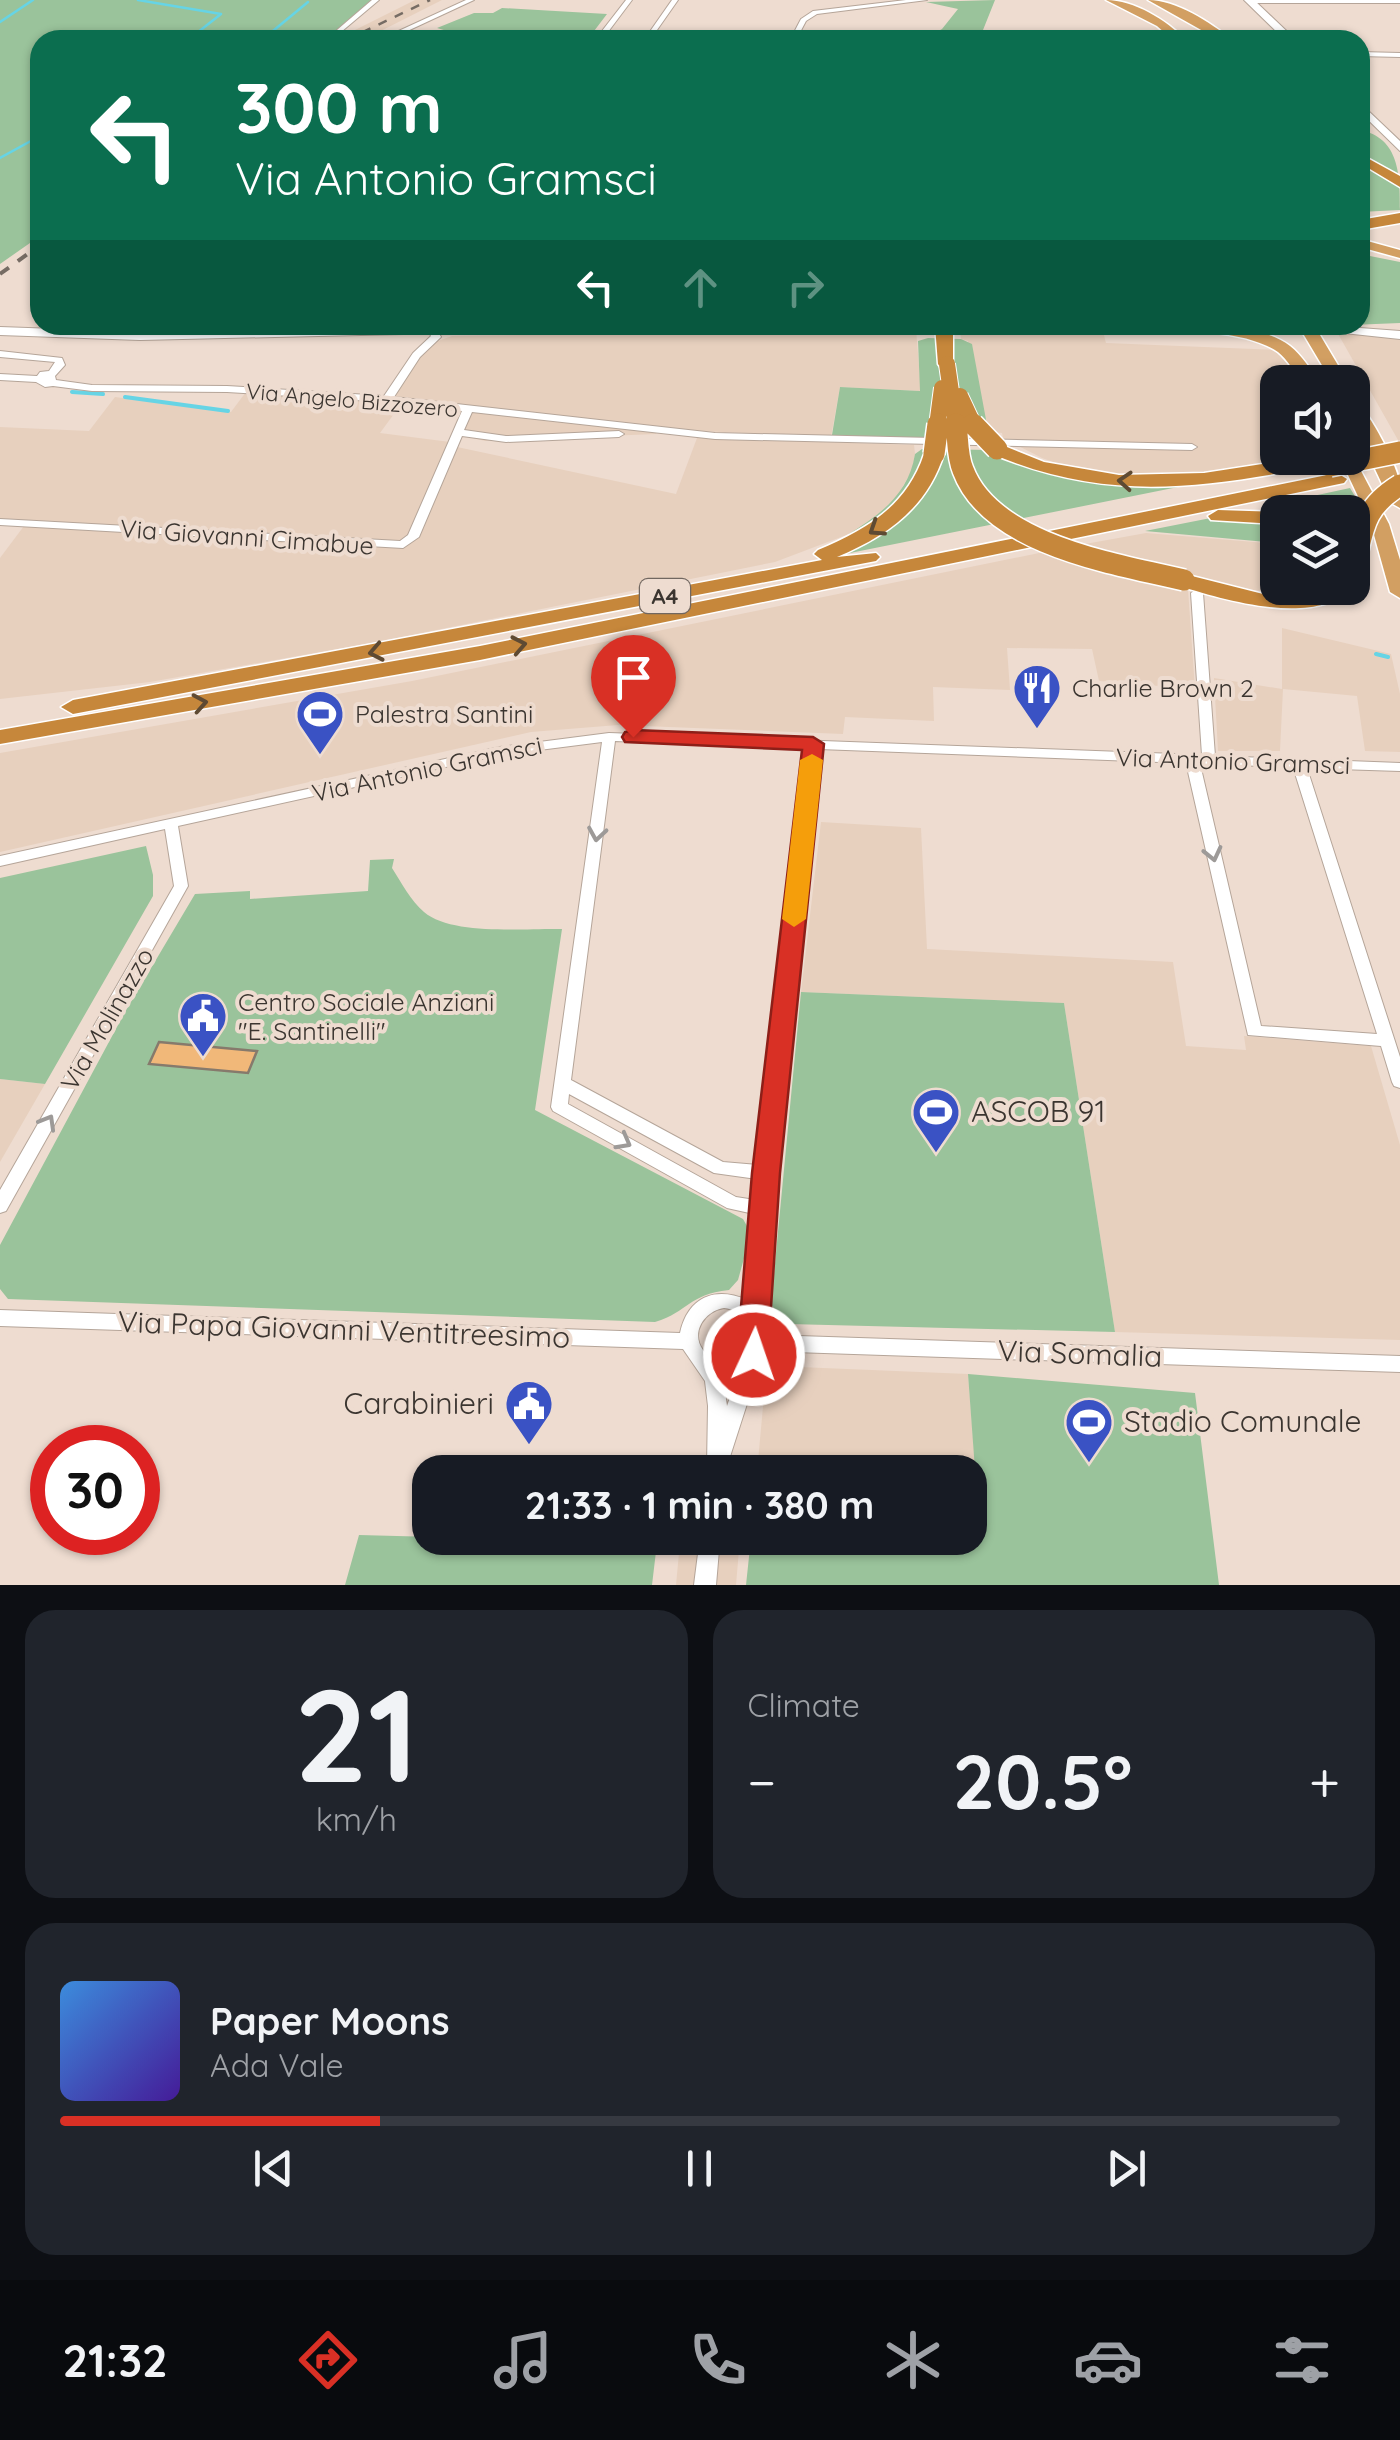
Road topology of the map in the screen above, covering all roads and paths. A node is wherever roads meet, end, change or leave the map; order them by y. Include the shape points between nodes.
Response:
1 (376, 0) edge
2 (471, 0) edge
3 (629, 0) edge
4 (666, 0) edge
5 (674, 0) edge
6 (924, 0) edge
7 (1111, 0) edge
8 (1126, 0) edge
9 (1138, 0) edge
10 (1153, 0) edge
11 (1250, 1) edge
12 (1400, 1) edge
13 (342, 30) edge
14 (404, 30) edge
15 (606, 30) edge
16 (655, 30) edge
17 (798, 30) edge
18 (1168, 30) edge
19 (1178, 30) edge
20 (1193, 30) edge
21 (1211, 30) edge
22 (1280, 30) edge
23 (1370, 54) edge
24 (1400, 55) edge
25 (1370, 116) edge
26 (1400, 148) edge
27 (1370, 162) edge
28 (1400, 180) edge
29 (1370, 215) edge
30 (1400, 215) edge
31 (1370, 223) edge
32 (1370, 246) edge
33 (1370, 254) edge
34 (1400, 257) edge
35 (1370, 326) edge
36 (1400, 326) edge
37 (0, 332) edge
38 (1370, 332) edge
39 (30, 333) edge
40 (105, 335) edge
41 (189, 335) edge
42 (435, 335) edge
43 (945, 335) edge
44 (1241, 335) edge
45 (1289, 335) edge
46 (1312, 335) edge
47 (1400, 335) edge
48 (0, 354) edge
49 (947, 364) junction
50 (1298, 365) edge
51 (1304, 365) edge
52 (1330, 365) edge
53 (0, 377) edge
54 (46, 379) junction
55 (387, 400) junction
56 (468, 409) junction
57 (655, 431) junction
58 (458, 432) junction
59 (1370, 436) edge
60 (1400, 445) edge
61 (1192, 447) dead end
62 (1400, 452) edge
63 (1370, 453) edge
64 (1370, 457) edge
65 (1370, 464) edge
66 (1400, 466) edge
67 (1260, 472) edge
68 (1272, 475) edge
69 (1280, 475) edge
70 (1346, 475) edge
71 (1400, 484) edge
72 (1400, 503) edge
73 (1370, 508) edge
74 (1260, 517) edge
75 (0, 522) edge
76 (749, 580) junction
77 (1191, 587) junction
78 (1400, 592) edge
79 (1260, 594) edge
80 (1260, 600) edge
81 (642, 620) junction
82 (0, 720) edge
83 (0, 737) edge
84 (610, 737) junction
85 (813, 744) junction
86 (1192, 759) junction
87 (1210, 760) junction
88 (1299, 764) junction
89 (1400, 766) edge
90 (172, 824) junction
91 (0, 861) edge
92 (1387, 1041) junction
93 (1400, 1082) edge
94 (562, 1084) junction
95 (766, 1173) junction
96 (0, 1206) edge
97 (764, 1208) junction
98 (758, 1278) junction
99 (719, 1304) junction
100 (0, 1318) edge
101 (687, 1342) junction
102 (759, 1342) junction
103 (702, 1361) junction
104 (1400, 1364) edge
105 (717, 1455) edge
106 (722, 1455) edge
107 (708, 1555) edge
108 (705, 1585) edge

1 - 13 street
2 - 14 street
3 - 15 street
4 - 5 street
5 - 16 street
6 - 17 street via 815,12
7 - 18 highway
8 - 19 highway
9 - 20 highway
10 - 21 highway
11 - 12 street
11 - 22 main road
23 - 24 street
25 - 26 main road
27 - 28 highway
29 - 30 highway
30 - 31 highway
32 - 34 highway
33 - 34 highway
35 - 36 street
37 - 39 street
38 - 47 street
40 - 41 street
42 - 55 street
43 - 49 highway
44 - 50 highway via 1285,350
45 - 51 highway
46 - 52 highway
48 - 54 street via 59,360
67 -> 49 highway, bridge via 1138,482 1048,470 997,449 970,421
49 -> 76 highway, bridge via 934,454 918,493 881,527 845,547
49 - 77 highway, bridge via 962,469 991,510 1065,548
53 - 54 street, Via Angelo Bizzozero
54 - 55 street, Via Angelo Bizzozero via 92,388
55 - 56 street, Via Angelo Bizzozero
56 - 57 street, Via Angelo Bizzozero
56 - 58 street, Via Giovanni Cimabue
57 - 58 street, Via Angelo Bizzozero via 524,439
57 - 61 street, Via Angelo Bizzozero
58 - 75 street, Via Giovanni Cimabue via 413,536 402,545
59 - 72 highway
60 - 63 highway, bridge
62 - 64 highway, A4, bridge
65 - 66 highway, A4
68 - 76 highway, A4
69 - 81 highway, A4
70 - 78 highway via 1380,524
71 - 73 highway, bridge
74 - 81 highway via 1158,524
76 -> 82 highway, A4
77 - 79 highway
77 - 80 highway
77 - 87 street
83 -> 81 highway, A4
84 - 85 street, Via Antonio Gramsci
84 - 90 street, Via Antonio Gramsci via 500,751
84 -> 94 street
85 - 86 street, Via Antonio Gramsci
85 - 95 street
86 - 87 street, Via Antonio Gramsci
86 -> 92 street via 1254,1031
87 - 88 street, Via Antonio Gramsci
88 - 89 street, Via Antonio Gramsci
88 - 92 street
90 - 91 street, Via Antonio Gramsci
96 -> 90 street, Via Molinazzo via 181,886
92 - 93 street
94 - 95 street via 720,1168
94 -> 97 street via 559,1106 733,1203
95 - 97 street
97 - 98 street
98 - 99 street via 744,1294
98 - 102 street
99 - 101 street via 693,1317
99 - 102 street via 746,1310
100 - 101 street, Via Papa Giovanni Ventitreesimo
101 - 103 street
102 - 103 street via 732,1367
102 - 104 street, Via Somalia
102 - 106 street
103 - 105 street via 715,1382
107 - 108 street

